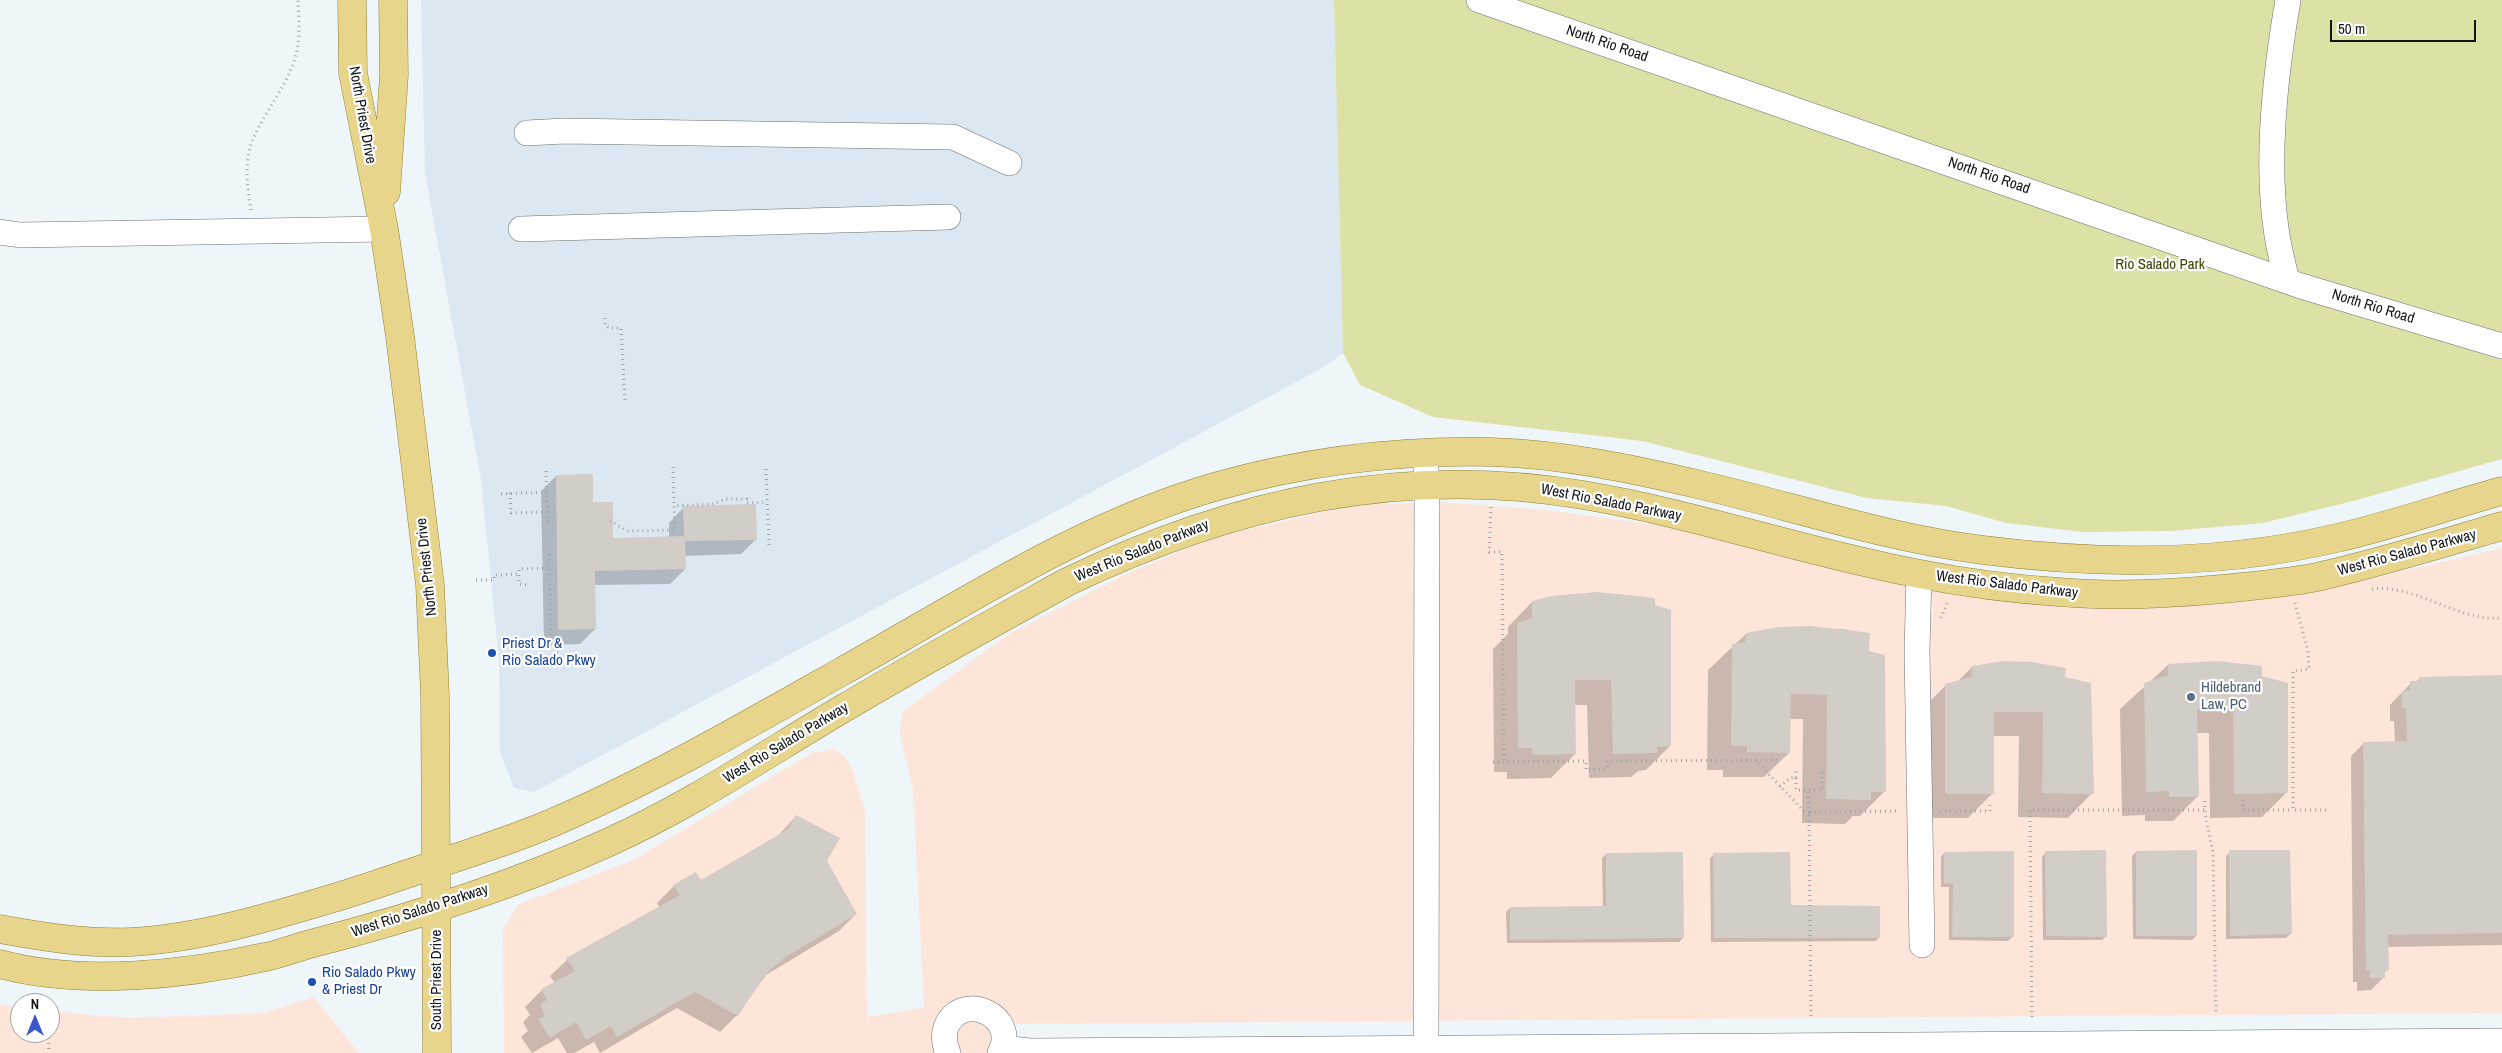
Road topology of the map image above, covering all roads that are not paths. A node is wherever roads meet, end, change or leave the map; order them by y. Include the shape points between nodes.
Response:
1 (352, 0) edge
2 (393, 0) edge
3 (1479, 0) edge
4 (2288, 0) edge
5 (527, 134) dead end
6 (1009, 163) dead end
7 (948, 216) dead end
8 (384, 229) junction
9 (521, 229) dead end
10 (0, 232) edge
11 (2287, 281) junction
12 (2502, 346) edge
13 (1425, 453) junction
14 (1427, 484) junction
15 (2502, 491) edge
16 (2502, 526) edge
17 (1926, 542) junction
18 (1919, 574) junction
19 (831, 678) junction
20 (847, 706) junction
21 (437, 864) junction
22 (437, 907) junction
23 (0, 929) edge
24 (1922, 945) dead end
25 (0, 964) edge
26 (2502, 1041) edge
27 (1426, 1047) junction
28 (1996, 1048) edge
29 (1679, 1049) edge
30 (1001, 1050) edge
31 (1512, 1050) edge
32 (1591, 1050) edge
33 (1206, 1051) edge
34 (1030, 1052) edge
35 (437, 1053) edge
36 (948, 1053) edge

1 - 8 main road, North Priest Drive via 353,73
2 - 8 main road, North Priest Drive via 394,75
3 - 11 street, North Rio Road
4 - 11 street via 2275,108 2272,172 2276,228
5 - 6 street via 564,131 953,137
7 - 9 street
8 - 10 street via 20,235
8 - 21 main road, North Priest Drive via 430,585
11 - 12 street, North Rio Road
13 - 14 street
13 - 17 main road via 1497,452 1616,467 1698,484
13 - 19 main road via 1373,457 1276,472 1218,486 1146,510 1048,556
14 - 18 main road, West Rio Salado Parkway via 1507,486 1583,495
14 - 20 main road, West Rio Salado Parkway via 1292,501 1166,538 1068,582
14 - 27 street
15 - 17 main road via 2338,538 2187,559 2053,557
16 - 18 main road, West Rio Salado Parkway via 2313,578 2203,591 2136,594 2060,592
17 - 18 main road
18 - 24 street via 1917,651
19 - 20 street
19 - 21 main road via 615,795 525,834
20 - 22 main road, West Rio Salado Parkway via 665,815 616,839 522,877
21 - 22 main road, North Priest Drive
21 - 23 main road via 288,912 161,939 126,942 74,940
22 - 25 main road, West Rio Salado Parkway via 268,956 189,971 147,975 87,974
22 - 35 main road, South Priest Drive
26 - 28 street
27 - 31 street
27 - 33 street
28 - 29 street
29 - 32 street
30 - 34 street
30 - 36 street via 1004,1038 998,1020 982,1009 972,1008 955,1015 948,1022 944,1042
31 - 32 street
33 - 34 street

